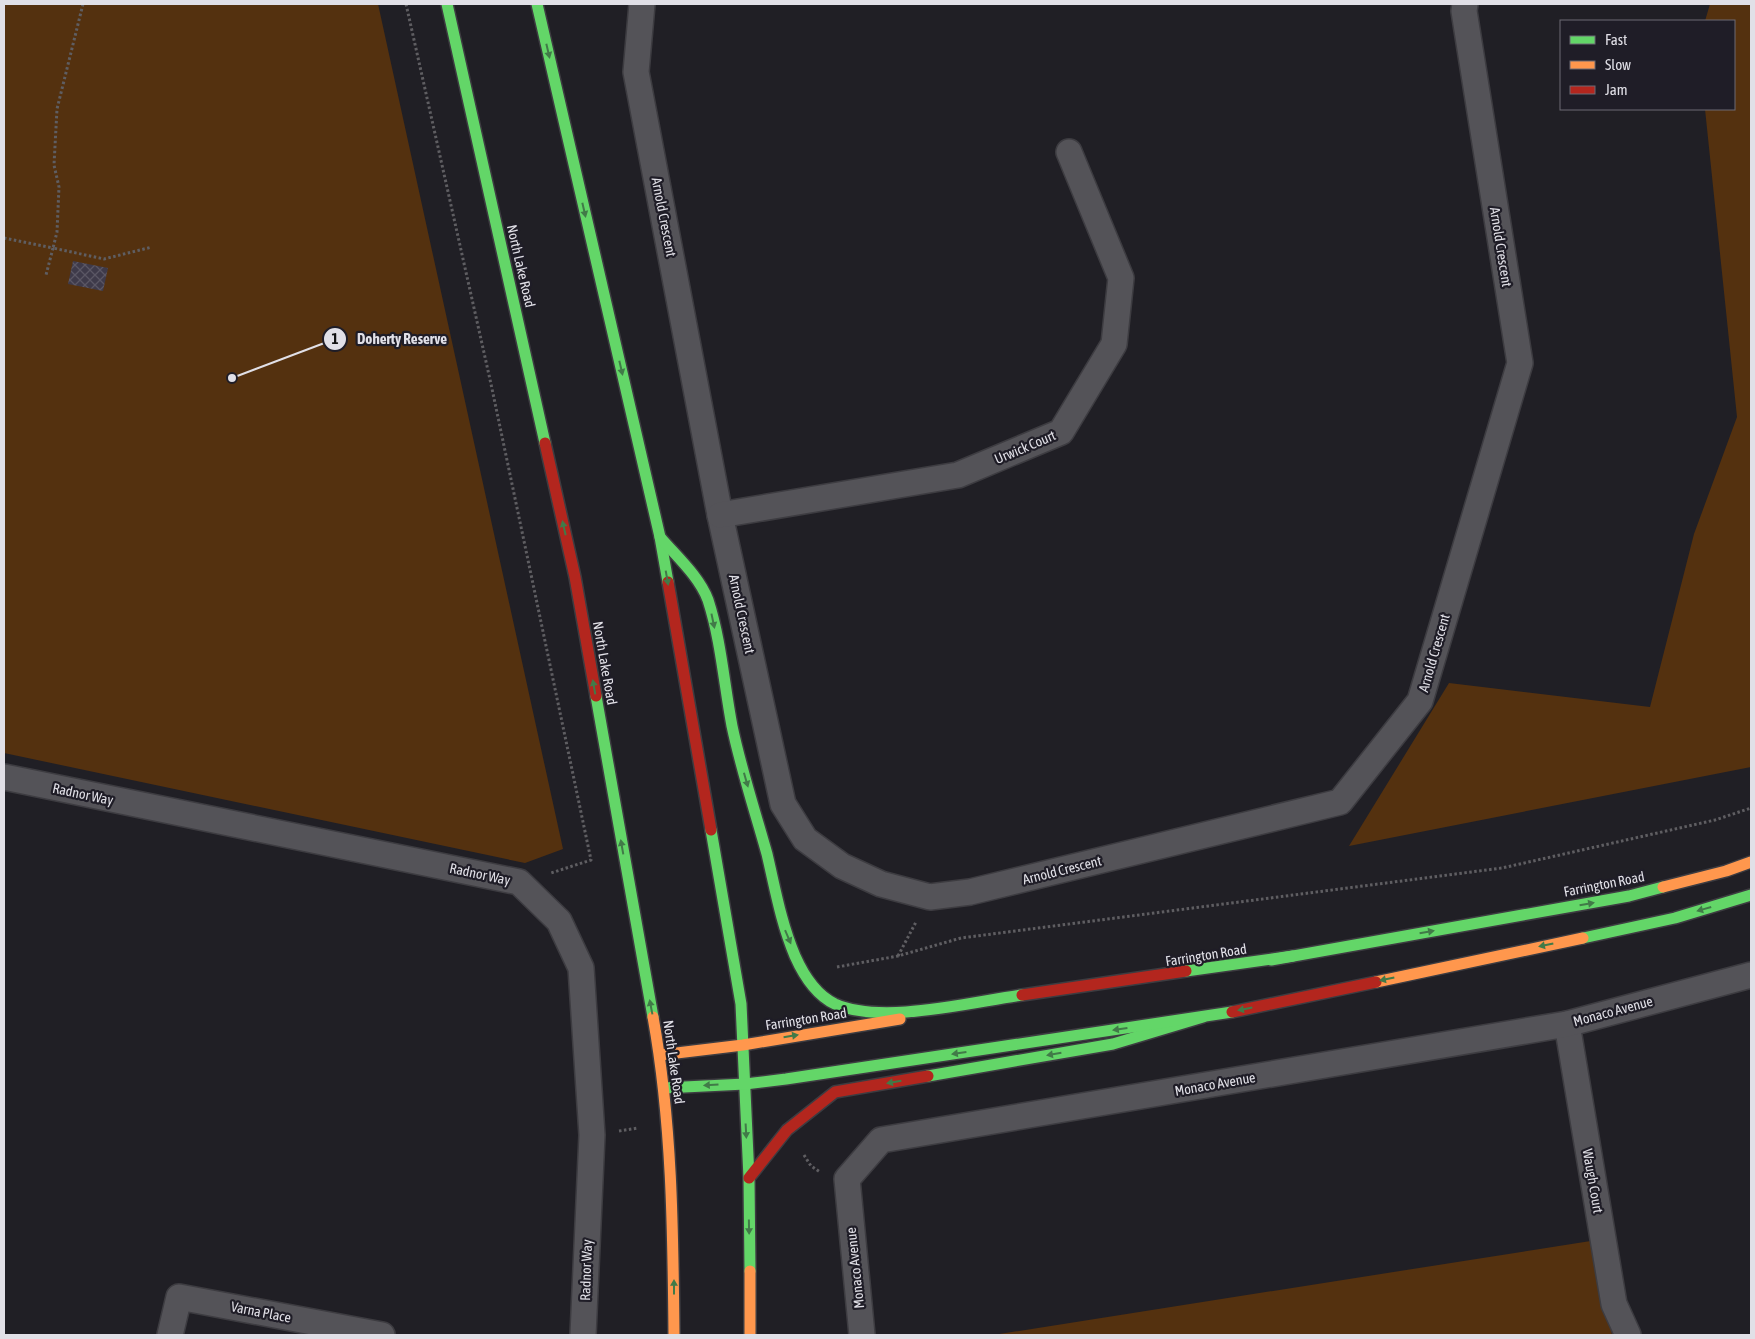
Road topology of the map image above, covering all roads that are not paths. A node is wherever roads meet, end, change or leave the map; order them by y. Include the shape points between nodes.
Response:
1 (447, 4) edge
2 (537, 4) edge
3 (642, 4) edge
4 (1465, 4) edge
5 (1069, 152) dead end
6 (720, 514) junction
7 (660, 537) junction
8 (4, 778) edge
9 (1751, 862) edge
10 (1751, 895) edge
11 (1293, 956) junction
12 (1751, 975) edge
13 (1203, 1016) junction
14 (1567, 1024) junction
15 (743, 1044) junction
16 (660, 1055) junction
17 (744, 1084) junction
18 (664, 1088) junction
19 (748, 1178) junction
20 (170, 1335) edge
21 (382, 1335) edge
22 (583, 1335) edge
23 (674, 1335) edge
24 (750, 1335) edge
25 (862, 1335) edge
26 (1628, 1335) edge

16 -> 1 main road, North Lake Road via 575,577
2 -> 7 main road
3 - 6 street, Arnold Crescent via 636,72
4 - 6 street, Arnold Crescent via 1520,363 1420,700 1340,802 970,892 930,897 881,884 842,866 805,839 783,804
5 - 6 street, Urwick Court via 1121,278 1114,344 1061,432 958,476
7 -> 11 main road via 694,577 707,598 737,746 785,932 807,979 826,998 851,1008 886,1013
7 -> 15 main road via 741,1004
8 - 22 street, Radnor Way via 519,882 559,921 581,968 592,1135
11 -> 9 main road, Farrington Road via 1629,896 1726,872
10 -> 13 main road via 1676,918 1288,1001
15 -> 11 main road, Farrington Road
12 - 14 street, Monaco Avenue
13 -> 17 main road
13 -> 19 main road via 1113,1044 835,1092 805,1112 777,1139
14 - 25 street, Monaco Avenue via 881,1140 847,1179
14 - 26 street, Waugh Court via 1614,1304
15 - 16 main road, Farrington Road
15 - 17 main road
16 - 18 main road, North Lake Road
17 -> 18 main road
17 -> 19 main road
23 -> 18 main road, North Lake Road via 674,1258
19 -> 24 main road
20 - 21 street, Varna Place via 179,1297

